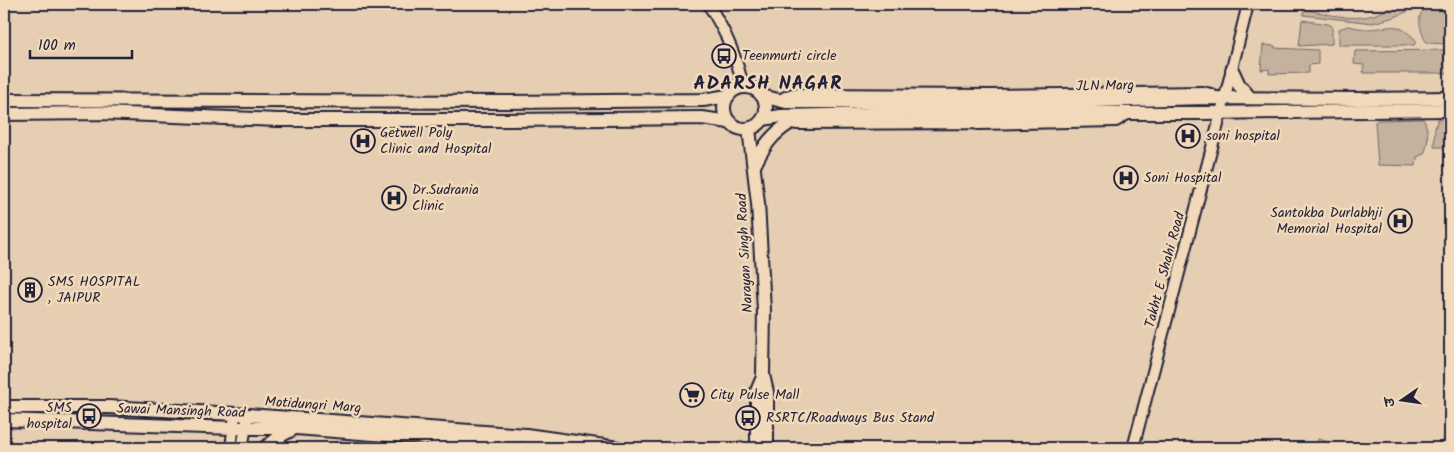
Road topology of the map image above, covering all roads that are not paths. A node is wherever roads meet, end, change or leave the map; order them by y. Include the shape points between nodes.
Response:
1 (708, 4) edge
2 (1248, 4) edge
3 (1232, 70) junction
4 (743, 87) junction
5 (728, 96) junction
6 (762, 96) junction
7 (1220, 98) junction
8 (1250, 98) junction
9 (1450, 98) edge
10 (4, 100) edge
11 (445, 102) junction
12 (1450, 110) edge
13 (1221, 113) junction
14 (4, 114) edge
15 (446, 119) junction
16 (763, 119) junction
17 (786, 120) junction
18 (729, 122) junction
19 (749, 128) junction
20 (754, 167) junction
21 (763, 375) junction
22 (4, 407) edge
23 (242, 415) junction
24 (4, 420) edge
25 (240, 428) junction
26 (296, 428) junction
27 (1450, 440) edge
28 (231, 448) edge
29 (242, 448) edge
30 (265, 448) edge
31 (537, 448) edge
32 (619, 448) edge
33 (757, 448) edge
34 (767, 448) edge
35 (1133, 448) edge
36 (1448, 448) edge

1 - 4 street via 724,28
2 - 3 street, Takht E Shahi Road
3 - 7 street, Takht E Shahi Road
3 - 8 main road
4 - 5 main road via 733,90
4 - 6 main road via 755,89
5 - 11 main road via 703,100
5 - 18 main road via 724,109
6 - 7 main road, JLN Marg via 786,102
6 - 16 main road via 766,106
7 - 8 main road, JLN Marg
7 - 13 street, Takht E Shahi Road
8 - 9 main road, JLN Marg
10 - 11 main road
11 - 15 main road
12 - 13 main road, JLN Marg
13 - 17 main road, JLN Marg via 916,113
13 - 35 street, Takht E Shahi Road
14 - 15 main road via 100,113 278,120
15 - 18 main road via 702,118
16 - 17 main road, JLN Marg
16 - 19 main road
17 - 20 main road via 761,152
18 - 19 main road via 741,129
19 - 20 main road, Narayan Singh Road
20 - 21 main road, Narayan Singh Road via 764,310
21 - 33 main road via 757,392
21 - 34 main road via 767,392
22 - 23 main road, Motidungri Marg via 108,407
23 - 25 street
23 - 32 main road, Motidungri Marg via 526,435
24 - 25 main road, Sawai Mansingh Road
25 - 26 main road, Sawai Mansingh Road
25 - 28 street
25 - 29 street
26 - 30 main road
26 - 31 main road, Sawai Mansingh Road
27 - 36 main road

